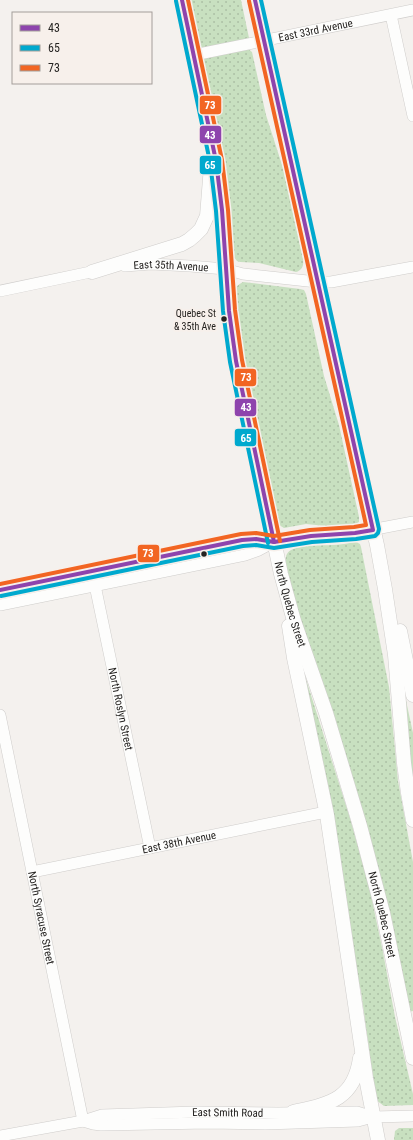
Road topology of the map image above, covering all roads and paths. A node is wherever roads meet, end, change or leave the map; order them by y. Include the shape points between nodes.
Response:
1 (182, 0) edge
2 (255, 0) edge
3 (413, 10) edge
4 (391, 15) junction
5 (264, 41) junction
6 (194, 55) junction
7 (413, 116) edge
8 (213, 146) junction
9 (413, 267) edge
10 (225, 269) junction
11 (92, 272) junction
12 (317, 282) junction
13 (0, 291) edge
14 (413, 522) edge
15 (373, 530) junction
16 (274, 542) junction
17 (92, 571) junction
18 (280, 574) junction
19 (95, 585) junction
20 (0, 590) edge
21 (385, 590) junction
22 (0, 605) edge
23 (413, 695) edge
24 (0, 715) edge
25 (326, 812) junction
26 (413, 820) edge
27 (150, 848) junction
28 (32, 872) junction
29 (362, 1048) junction
30 (413, 1058) edge
31 (294, 1112) junction
32 (413, 1116) edge
33 (373, 1117) junction
34 (83, 1121) junction
35 (0, 1136) edge
36 (378, 1140) edge

1 - 6 main road, North Quebec Street
2 - 5 main road
3 - 4 street, East 33rd Avenue
4 - 5 street, East 33rd Avenue
4 - 7 street
5 - 6 street, East 33rd Avenue
5 - 12 main road
6 - 8 main road, North Quebec Street
8 - 10 main road, North Quebec Street via 221,199
8 - 11 main road via 208,210 201,229 182,244
9 - 12 street, East 35th Avenue via 352,279
10 - 11 street, East 35th Avenue via 151,264
10 - 12 street, East 35th Avenue via 243,274
10 - 16 main road, North Quebec Street via 236,362
11 - 13 street, East 35th Avenue
12 - 15 main road
14 - 15 street
15 - 16 street
15 - 21 main road
16 - 17 street via 242,540
16 - 18 main road, North Quebec Street
16 - 19 street via 245,555
17 - 19 street, North Roslyn Street
17 - 20 street
18 - 25 main road via 294,658
18 - 30 main road, North Quebec Street via 362,832 383,913
19 - 22 street
19 - 27 street, North Roslyn Street
21 - 23 main road via 394,606
21 - 26 main road
24 - 28 street, North Syracuse Street
25 - 27 street, East 38th Avenue
25 - 29 main road
27 - 28 street, East 38th Avenue
28 - 34 street, North Syracuse Street
29 - 31 main road via 355,1077 341,1096 329,1103
29 - 33 main road
31 - 33 street, East Smith Road via 357,1112
31 - 34 street, East Smith Road via 124,1114 102,1115
32 - 33 street, East Smith Road
33 - 34 street, East Smith Road via 358,1121 265,1124 101,1125
33 - 36 main road
34 - 35 street, East Smith Road

